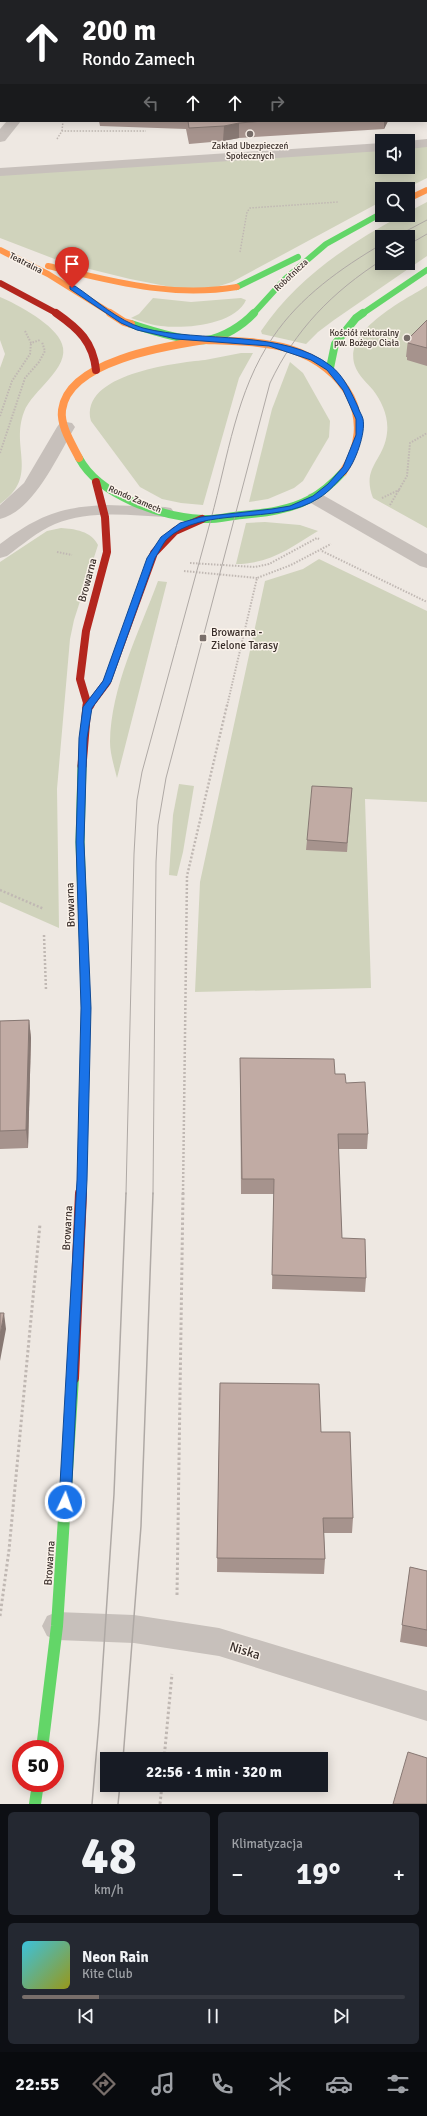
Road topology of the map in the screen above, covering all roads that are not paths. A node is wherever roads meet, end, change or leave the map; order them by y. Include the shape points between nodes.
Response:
1 (13, 122) edge
2 (0, 138) edge
3 (427, 144) edge
4 (415, 145) edge
5 (375, 147) edge
6 (0, 172) edge
7 (427, 190) edge
8 (415, 196) edge
9 (375, 217) edge
10 (326, 244) junction
11 (0, 250) edge
12 (16, 257) junction
13 (427, 270) edge
14 (0, 283) edge
15 (205, 340) junction
16 (330, 368) junction
17 (96, 370) junction
18 (66, 427) junction
19 (96, 482) junction
20 (315, 498) junction
21 (105, 511) junction
22 (165, 512) junction
23 (0, 514) edge
24 (204, 519) junction
25 (0, 552) edge
26 (427, 562) edge
27 (88, 707) junction
28 (57, 1626) junction
29 (427, 1706) edge
30 (43, 1740) edge
31 (37, 1792) edge
32 (35, 1804) edge

1 - 2 street
3 - 4 street
5 - 6 street
7 - 8 main road
9 - 10 main road, Robotnicza
10 - 12 main road via 236,287 196,293 148,288
10 - 15 main road, Robotnicza via 285,279 248,320 230,332
11 - 12 main road, Teatralna
12 - 15 main road, Teatralna via 72,288 124,322 156,333
13 - 16 main road via 356,318 335,344
14 - 17 main road via 48,308 80,334 92,348
15 - 16 main road, Rondo Zamech via 269,344 300,353
15 - 17 main road, Rondo Zamech via 124,357
16 - 20 main road, Rondo Zamech via 352,401 360,419 360,435 347,468
17 - 18 main road, Rondo Zamech via 77,382 64,398 61,408
18 - 19 main road, Rondo Zamech via 76,454
18 - 23 street via 31,486
19 - 21 main road, Browarna
19 - 22 main road, Rondo Zamech via 122,496
20 - 24 main road, Rondo Zamech via 272,512
20 - 26 street
21 - 22 street
21 - 25 street via 48,520
21 - 27 main road, Browarna via 107,552 86,631 80,679
22 - 24 main road, Rondo Zamech
24 - 27 main road, Browarna via 183,524 171,531 151,558 107,682
27 - 28 main road, Browarna via 83,738 80,842 86,1008 82,1180 73,1379
28 - 29 street, Niska via 134,1629 219,1642
28 - 30 main road, Browarna
31 - 32 main road

